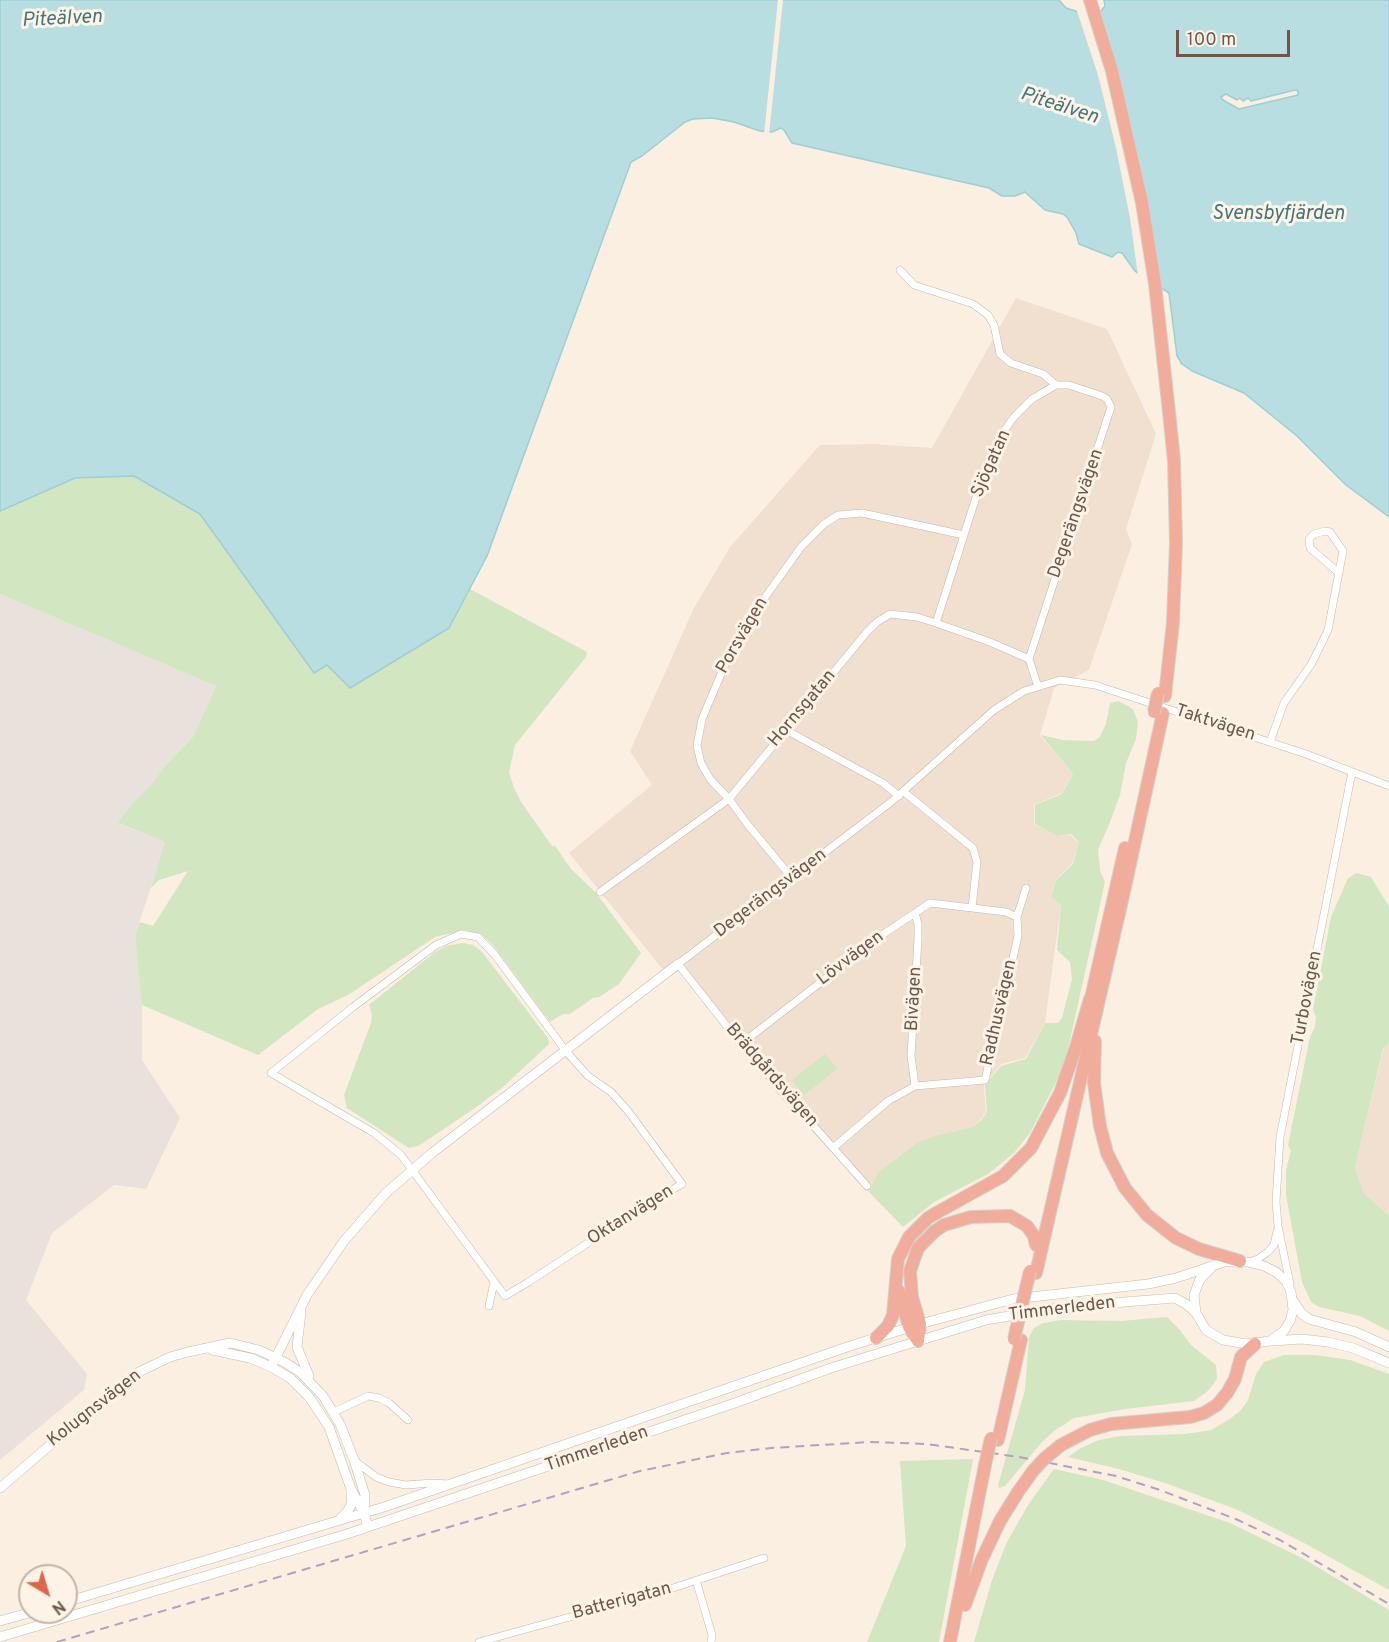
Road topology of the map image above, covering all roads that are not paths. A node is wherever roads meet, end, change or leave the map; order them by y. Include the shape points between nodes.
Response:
1 (1088, 4) edge
2 (900, 270) dead end
3 (1056, 385) junction
4 (964, 535) junction
5 (1339, 573) junction
6 (936, 623) junction
7 (1029, 659) junction
8 (1038, 687) junction
9 (1158, 713) junction
10 (786, 730) junction
11 (1270, 742) junction
12 (1352, 772) junction
13 (1389, 786) edge
14 (901, 794) junction
15 (729, 799) junction
16 (792, 878) junction
17 (1026, 888) dead end
18 (600, 891) dead end
19 (972, 908) junction
20 (915, 913) junction
21 (1017, 917) junction
22 (678, 964) junction
23 (1105, 973) junction
24 (1091, 995) junction
25 (741, 1044) junction
26 (565, 1050) junction
27 (915, 1086) junction
28 (833, 1148) junction
29 (412, 1170) junction
30 (867, 1186) dead end
31 (1278, 1226) junction
32 (1036, 1245) junction
33 (1244, 1262) junction
34 (1211, 1268) junction
35 (1033, 1272) junction
36 (897, 1281) junction
37 (494, 1282) junction
38 (1291, 1292) junction
39 (1294, 1302) junction
40 (489, 1306) dead end
41 (301, 1307) junction
42 (1196, 1313) junction
43 (914, 1325) junction
44 (876, 1338) junction
45 (918, 1341) junction
46 (1270, 1341) junction
47 (1255, 1344) junction
48 (1389, 1347) edge
49 (274, 1362) junction
50 (1389, 1363) edge
51 (312, 1384) junction
52 (334, 1412) junction
53 (408, 1420) dead end
54 (354, 1460) junction
55 (989, 1466) junction
56 (451, 1484) junction
57 (0, 1488) edge
58 (351, 1490) junction
59 (364, 1513) junction
60 (338, 1521) junction
61 (368, 1527) junction
62 (764, 1558) dead end
63 (696, 1580) junction
64 (78, 1598) edge
65 (965, 1605) junction
66 (18, 1616) edge
67 (0, 1621) edge
68 (0, 1637) edge
69 (479, 1642) edge
70 (711, 1642) edge
71 (950, 1642) edge
72 (958, 1642) edge

1 - 9 highway, bridge via 1122,141 1151,284 1168,502 1168,586
2 - 3 street via 914,285 973,304 988,315 1000,354 1011,363 1043,374
3 - 4 street, Sjögatan via 1032,399 999,438
3 - 7 street, Degerängsvägen via 1069,385 1102,396 1111,407
4 - 6 street, Sjögatan
4 - 15 street, Porsvägen via 850,513 824,524 801,547 751,617 702,718 697,746 701,763
5 - 5 street via 1342,547 1330,532 1314,534 1309,539 1310,548
5 - 11 street via 1326,638 1284,703
6 - 7 street, Hornsgatan
6 - 10 street, Hornsgatan via 890,614 877,622
7 - 8 street
8 - 11 street, Taktvägen via 1060,680 1095,685
8 - 14 street, Degerängsvägen via 1011,697 994,710
9 - 23 highway
9 - 24 highway
10 - 14 street
10 - 15 street, Hornsgatan
11 - 12 street, Taktvägen
12 - 13 street, Taktvägen
12 - 31 street, Turbovägen via 1280,1137
14 - 16 street, Degerängsvägen
14 - 19 street via 973,848 977,862
15 - 16 street, Porsvägen
15 - 18 street, Hornsgatan
16 - 22 street, Degerängsvägen
17 - 21 street, Radhusvägen
19 - 20 street, Lövvägen via 930,903
19 - 21 street
20 - 25 street, Lövvägen
20 - 27 street, Bivägen via 918,939 911,1056
21 - 27 street, Radhusvägen via 1018,936 985,1080
22 - 25 street, Brädgårdsvägen
22 - 26 main road, Degerängsvägen
23 - 33 highway via 1094,1050 1094,1083 1100,1126 1113,1166 1131,1197 1166,1231 1199,1249
23 - 35 highway
24 - 32 highway
24 - 36 highway via 1060,1093 1030,1148 1003,1176 918,1227 898,1259
25 - 28 street, Brädgårdsvägen
26 - 29 main road, Degerängsvägen
26 - 29 street via 495,955 478,937 461,934 436,945 271,1073 374,1133 401,1155
26 - 37 street, Oktanvägen via 628,1111 682,1184 505,1296
27 - 28 street, Radhusvägen via 888,1101
28 - 30 street, Brädgårdsvägen
29 - 37 street
29 - 41 main road, Degerängsvägen via 344,1241
31 - 33 street, Turbovägen via 1271,1249 1263,1257
31 - 38 street, Turbovägen
32 - 35 highway
32 - 43 highway via 1027,1226 1010,1216 971,1217 944,1225 918,1248 910,1271
33 - 34 main road via 1224,1262
33 - 38 main road via 1276,1272
34 - 42 main road via 1195,1290
34 - 43 main road, Timmerleden via 1148,1284 1013,1299
35 - 55 highway, bridge
36 - 43 highway
36 - 44 highway via 893,1316
37 - 40 street
38 - 39 main road
39 - 46 main road via 1288,1325
39 - 48 main road via 1309,1319 1356,1332
41 - 49 main road, Degerängsvägen
41 - 51 main road, Kolugnsvägen via 297,1347
42 - 45 main road, Timmerleden via 1175,1298 1086,1305 1002,1317
42 - 47 main road via 1217,1337
43 - 44 main road, Timmerleden
43 - 45 highway
44 - 56 main road, Timmerleden
45 - 61 main road, Timmerleden
46 - 47 main road
46 - 50 main road via 1328,1342
47 - 65 highway, bridge via 1241,1357 1227,1393 1204,1413 1090,1430 1060,1445 1044,1459 1000,1521
49 - 51 main road, Kolugnsvägen via 294,1367
49 - 57 main road, Kolugnsvägen via 201,1349 139,1372
49 - 58 main road, Kolugnsvägen via 319,1409
51 - 52 main road, Kolugnsvägen
52 - 53 street via 368,1396 389,1403
52 - 54 main road, Kolugnsvägen
54 - 56 street via 389,1482
54 - 59 main road, Kolugnsvägen via 365,1495
55 - 65 highway
55 - 71 highway
56 - 59 main road, Timmerleden
58 - 59 main road, Kolugnsvägen
58 - 60 main road via 352,1503
59 - 60 main road, Timmerleden
59 - 61 main road, Kolugnsvägen
60 - 64 main road, Timmerleden
61 - 68 main road, Timmerleden
62 - 63 street, Batterigatan
63 - 69 street, Batterigatan
63 - 70 street
65 - 72 highway
66 - 67 main road

